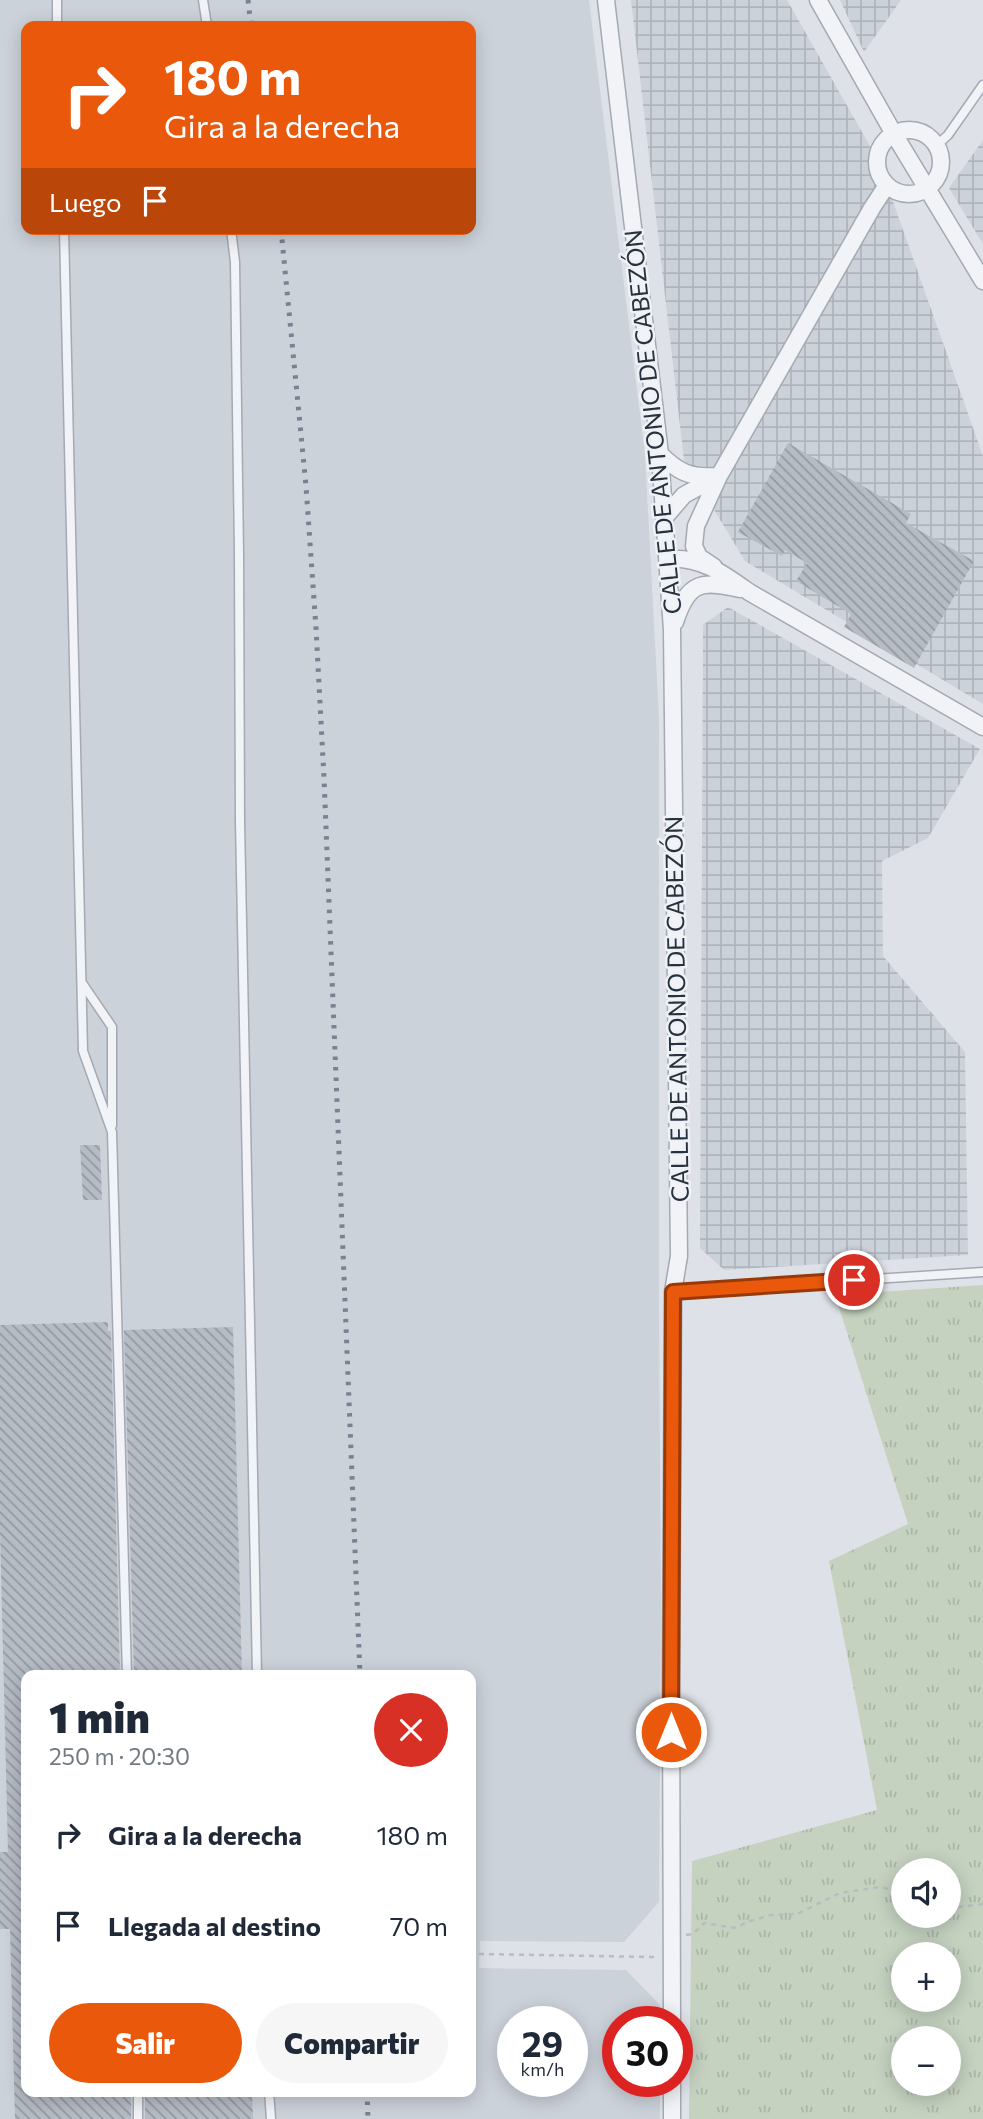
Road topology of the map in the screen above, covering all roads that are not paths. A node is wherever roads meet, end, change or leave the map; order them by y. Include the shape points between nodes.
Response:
1 (57, 0) edge
2 (203, 0) edge
3 (606, 0) edge
4 (818, 0) edge
5 (57, 21) edge
6 (206, 21) edge
7 (983, 85) edge
8 (894, 134) junction
9 (937, 145) junction
10 (887, 185) junction
11 (926, 189) junction
12 (64, 235) edge
13 (232, 235) edge
14 (983, 281) edge
15 (660, 454) junction
16 (719, 476) junction
17 (665, 517) junction
18 (668, 559) junction
19 (714, 567) junction
20 (749, 592) junction
21 (672, 630) junction
22 (983, 727) edge
23 (82, 983) junction
24 (112, 1132) junction
25 (983, 1272) edge
26 (673, 1292) junction
27 (127, 1670) edge
28 (257, 1670) edge
29 (672, 2006) edge
30 (138, 2097) edge
31 (270, 2097) edge
32 (672, 2097) edge
33 (138, 2119) edge
34 (271, 2119) edge
35 (672, 2119) edge

1 - 5 lane
2 - 6 lane
3 - 15 street, CALLE DE ANTONIO DE CABEZÓN
4 - 8 street
7 - 9 lane
8 - 9 street via 922,132
8 - 10 street via 880,148 878,158
8 - 11 street
9 - 11 street via 942,164
10 - 11 street via 906,193
10 - 16 street
11 - 14 street
12 - 23 lane
13 - 28 lane
15 - 16 street via 687,474
15 - 17 street, CALLE DE ANTONIO DE CABEZÓN
16 - 17 street via 684,495
16 - 19 street via 694,536 699,556
17 - 18 street, CALLE DE ANTONIO DE CABEZÓN
18 - 19 street via 682,557
18 - 21 street, CALLE DE ANTONIO DE CABEZÓN
19 - 20 street
20 - 21 street via 722,585 695,588 681,604
20 - 22 street
21 - 26 street, CALLE DE ANTONIO DE CABEZÓN via 679,1256
23 - 24 lane via 83,1051
23 - 24 lane via 112,1027
24 - 27 lane
25 - 26 lane
26 - 29 street, CALLE DE ANTONIO DE CABEZÓN
30 - 33 lane
31 - 34 lane
32 - 35 street

